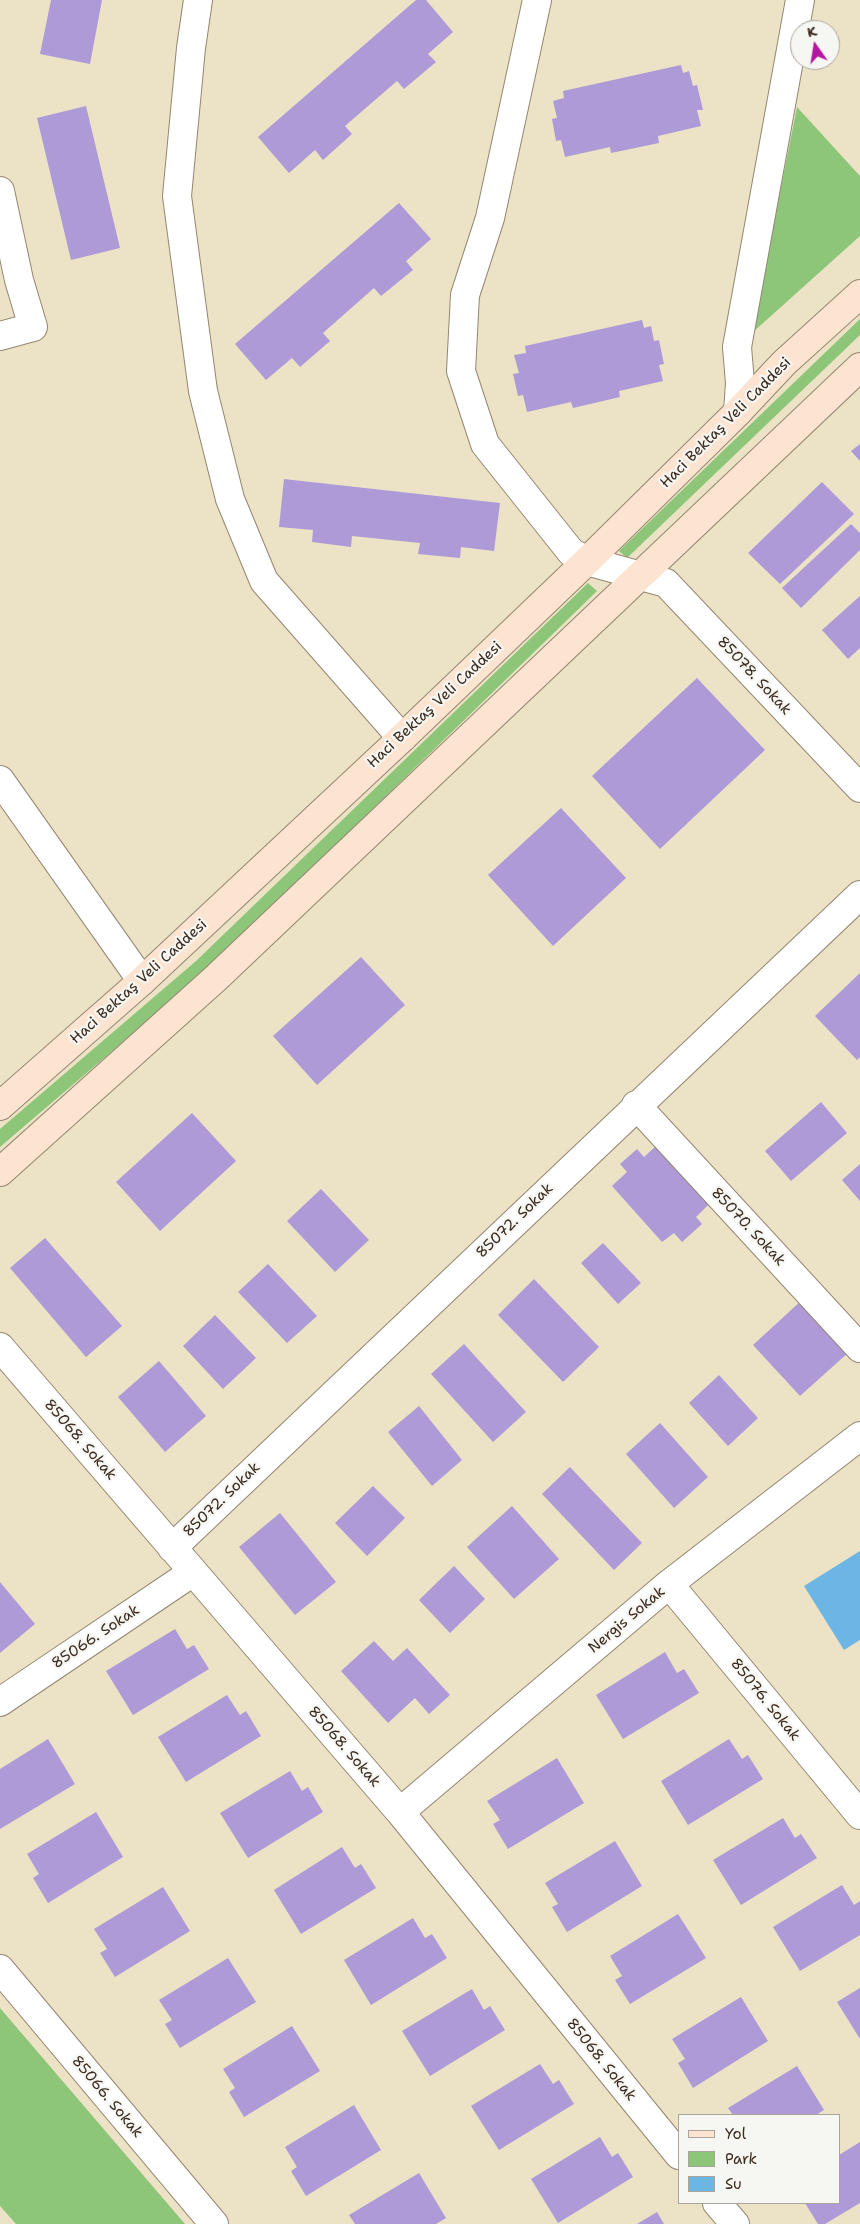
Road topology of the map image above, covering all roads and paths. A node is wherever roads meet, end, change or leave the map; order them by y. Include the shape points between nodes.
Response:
1 (198, 0) edge
2 (537, 0) edge
3 (800, 0) edge
4 (0, 191) edge
5 (860, 294) edge
6 (0, 336) edge
7 (860, 367) edge
8 (738, 412) junction
9 (587, 561) junction
10 (641, 576) junction
11 (402, 738) junction
12 (0, 780) edge
13 (860, 788) edge
14 (860, 895) edge
15 (142, 981) junction
16 (0, 1106) edge
17 (636, 1106) junction
18 (0, 1172) edge
19 (0, 1347) edge
20 (860, 1348) edge
21 (860, 1436) edge
22 (172, 1548) junction
23 (193, 1572) junction
24 (669, 1584) junction
25 (0, 1702) edge
26 (400, 1812) junction
27 (860, 1815) edge
28 (0, 1969) edge
29 (678, 2154) edge
30 (718, 2204) edge
31 (214, 2224) edge
32 (735, 2224) edge

1 - 11 street via 190,48 177,196 202,391 230,500 264,581
2 - 9 street, 85078. Sokak via 490,218 465,295 461,371 485,444 571,552
3 - 8 street via 737,347
4 - 6 street via 34,328
5 - 8 main road, Haci Bektaş Veli Caddesi via 784,363
7 - 10 main road
8 - 9 main road, Haci Bektaş Veli Caddesi
9 - 10 street, 85078. Sokak
9 - 11 main road, Haci Bektaş Veli Caddesi
10 - 13 street, 85078. Sokak via 666,583
10 - 18 main road via 216,978
11 - 15 main road, Haci Bektaş Veli Caddesi
12 - 15 street
14 - 17 street, 85072. Sokak
15 - 16 main road, Haci Bektaş Veli Caddesi
17 - 20 street, 85070. Sokak
17 - 22 street, 85072. Sokak
19 - 22 street, 85068. Sokak
21 - 24 street, Nergis Sokak
22 - 23 street, 85068. Sokak
23 - 25 street, 85066. Sokak
23 - 26 street, 85068. Sokak
24 - 26 street, Nergis Sokak
24 - 27 street, 85076. Sokak
26 - 29 street, 85068. Sokak
28 - 31 street, 85066. Sokak
30 - 32 street

